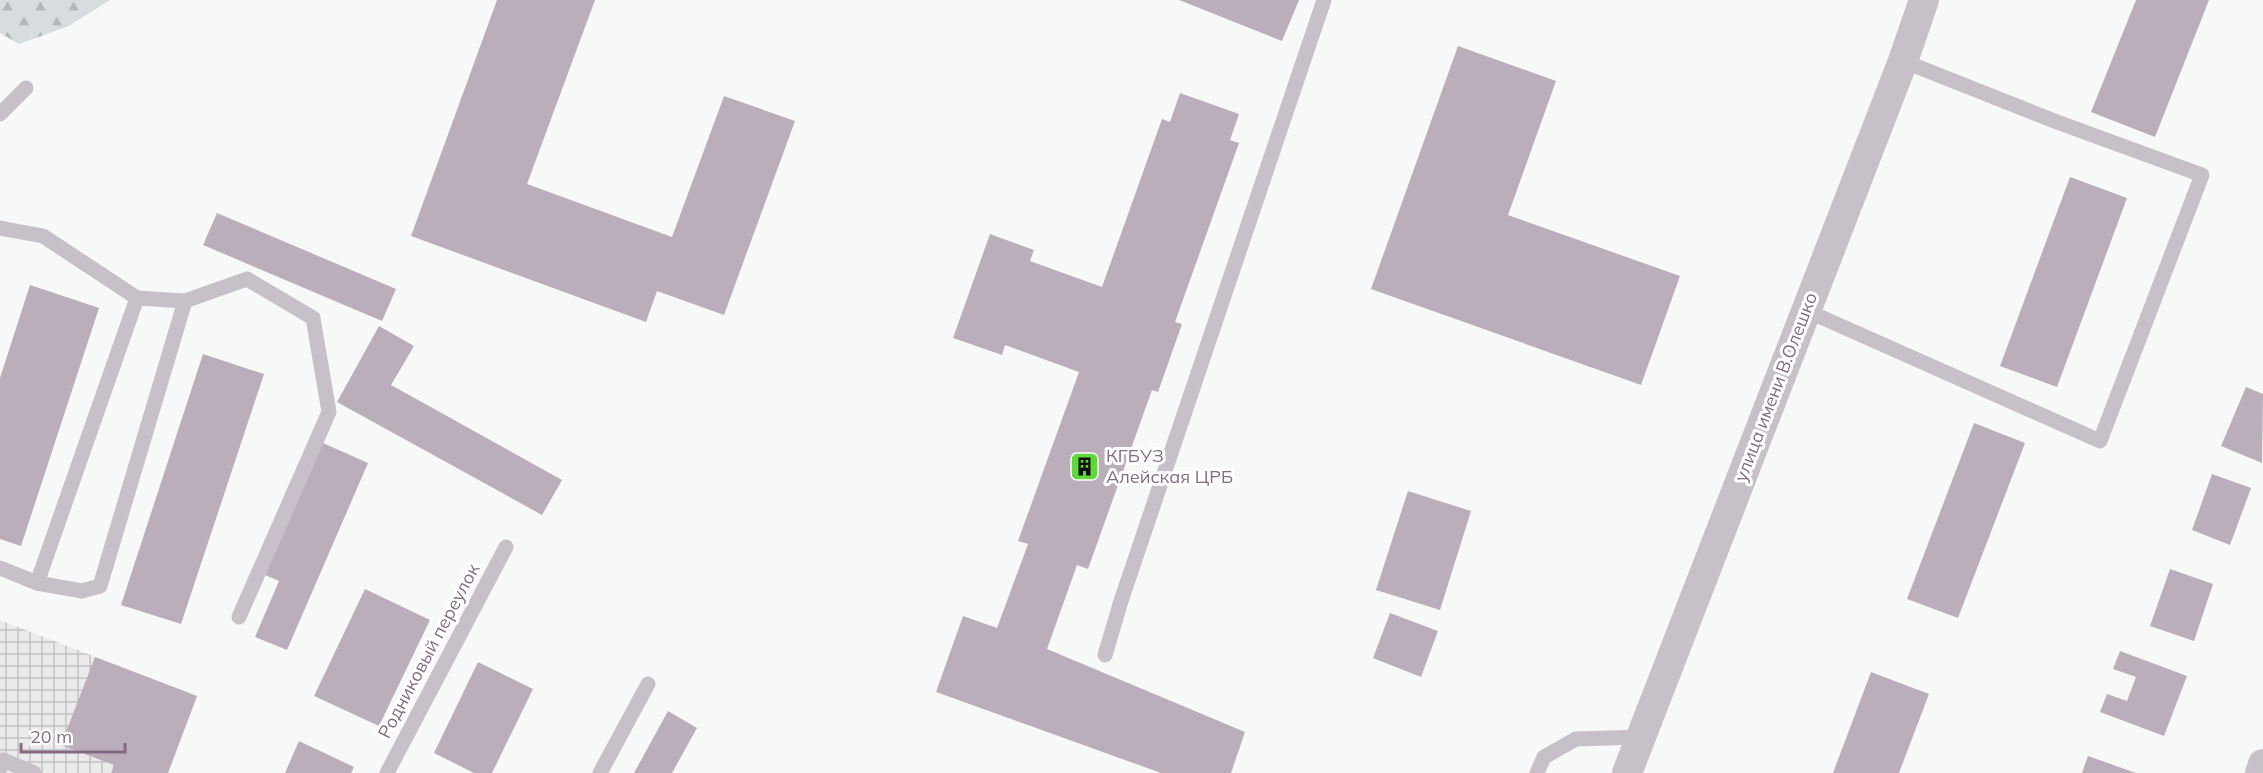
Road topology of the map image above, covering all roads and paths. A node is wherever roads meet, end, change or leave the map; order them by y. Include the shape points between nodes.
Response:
1 (1324, 0) edge
2 (1924, 0) edge
3 (1903, 61) junction
4 (26, 88) dead end
5 (0, 114) edge
6 (0, 228) edge
7 (136, 298) junction
8 (185, 301) junction
9 (1805, 310) junction
10 (506, 547) dead end
11 (0, 568) edge
12 (37, 583) junction
13 (239, 617) dead end
14 (1105, 654) dead end
15 (648, 684) dead end
16 (1641, 737) junction
17 (2263, 764) edge
18 (0, 768) edge
19 (34, 773) edge
20 (387, 773) edge
21 (600, 773) edge
22 (1537, 773) edge
23 (1627, 773) edge
24 (2260, 773) edge

1 - 14 lane
2 - 3 street, улица имени В.Олешко
3 - 9 street, улица имени В.Олешко
3 - 9 lane via 2202,175 2100,441
4 - 5 lane
6 - 7 lane via 44,236
7 - 8 lane
7 - 12 lane
8 - 12 lane via 100,586 82,591
8 - 13 lane via 248,279 313,318 329,412
9 - 16 street, улица имени В.Олешко
10 - 20 lane, Родниковый переулок
11 - 12 lane
15 - 21 lane
16 - 22 lane via 1576,739 1544,757
16 - 23 street, улица имени В.Олешко
17 - 24 street
18 - 19 lane via 3,760

